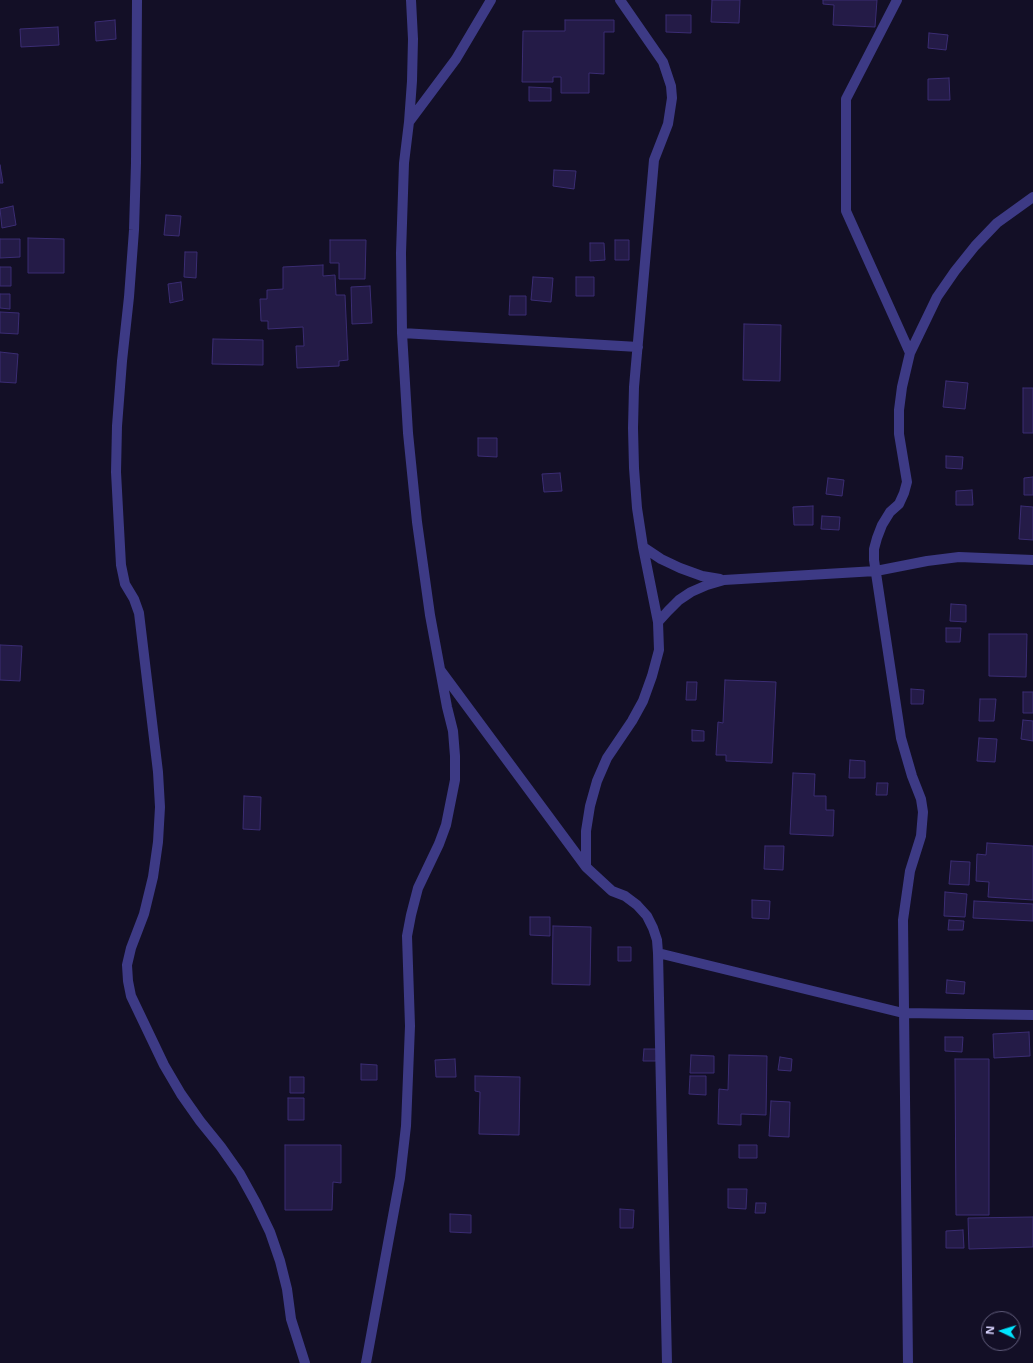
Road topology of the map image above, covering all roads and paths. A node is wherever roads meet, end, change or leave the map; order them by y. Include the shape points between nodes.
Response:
1 (137, 0) edge
2 (411, 0) edge
3 (491, 0) edge
4 (620, 0) edge
5 (897, 0) edge
6 (409, 122) junction
7 (1033, 197) edge
8 (402, 333) junction
9 (638, 347) junction
10 (910, 353) junction
11 (643, 547) junction
12 (1033, 560) edge
13 (876, 571) junction
14 (724, 580) junction
15 (658, 622) junction
16 (440, 669) junction
17 (586, 867) junction
18 (658, 953) junction
19 (903, 1013) junction
20 (1033, 1015) edge
21 (305, 1363) edge
22 (366, 1363) edge
23 (667, 1363) edge
24 (908, 1363) edge

1 - 21 street via 134,230 117,426 116,472 121,565 125,584 139,613 160,807 153,877 144,914 131,948 127,965 128,981 131,996 164,1065 181,1094 240,1174 270,1232 280,1261 292,1319
2 - 6 street
3 - 6 street via 456,60
4 - 9 street via 663,62 672,98 668,124 654,160
5 - 10 street via 846,99 846,211
6 - 8 street via 404,163
7 - 10 street via 997,223 955,270 937,297
8 - 9 street
8 - 16 street via 417,522
9 - 11 street via 634,387 634,468
10 - 13 street via 899,410 899,434 907,482 899,504 890,512 876,538
11 - 14 street via 680,568
11 - 15 street
12 - 13 street via 959,557
13 - 14 street
13 - 19 street via 901,738 923,812 921,836 910,871 903,920
14 - 15 street via 707,584 691,592 679,600
15 - 17 street via 659,650 652,676 632,721 607,758 597,781 586,831
16 - 17 street
16 - 22 street via 452,731 455,780 446,824 418,888 408,929 410,1026 406,1126 400,1178
17 - 18 street via 612,891 625,896 647,916 657,940
18 - 19 street
18 - 23 street
19 - 20 street
19 - 24 street

